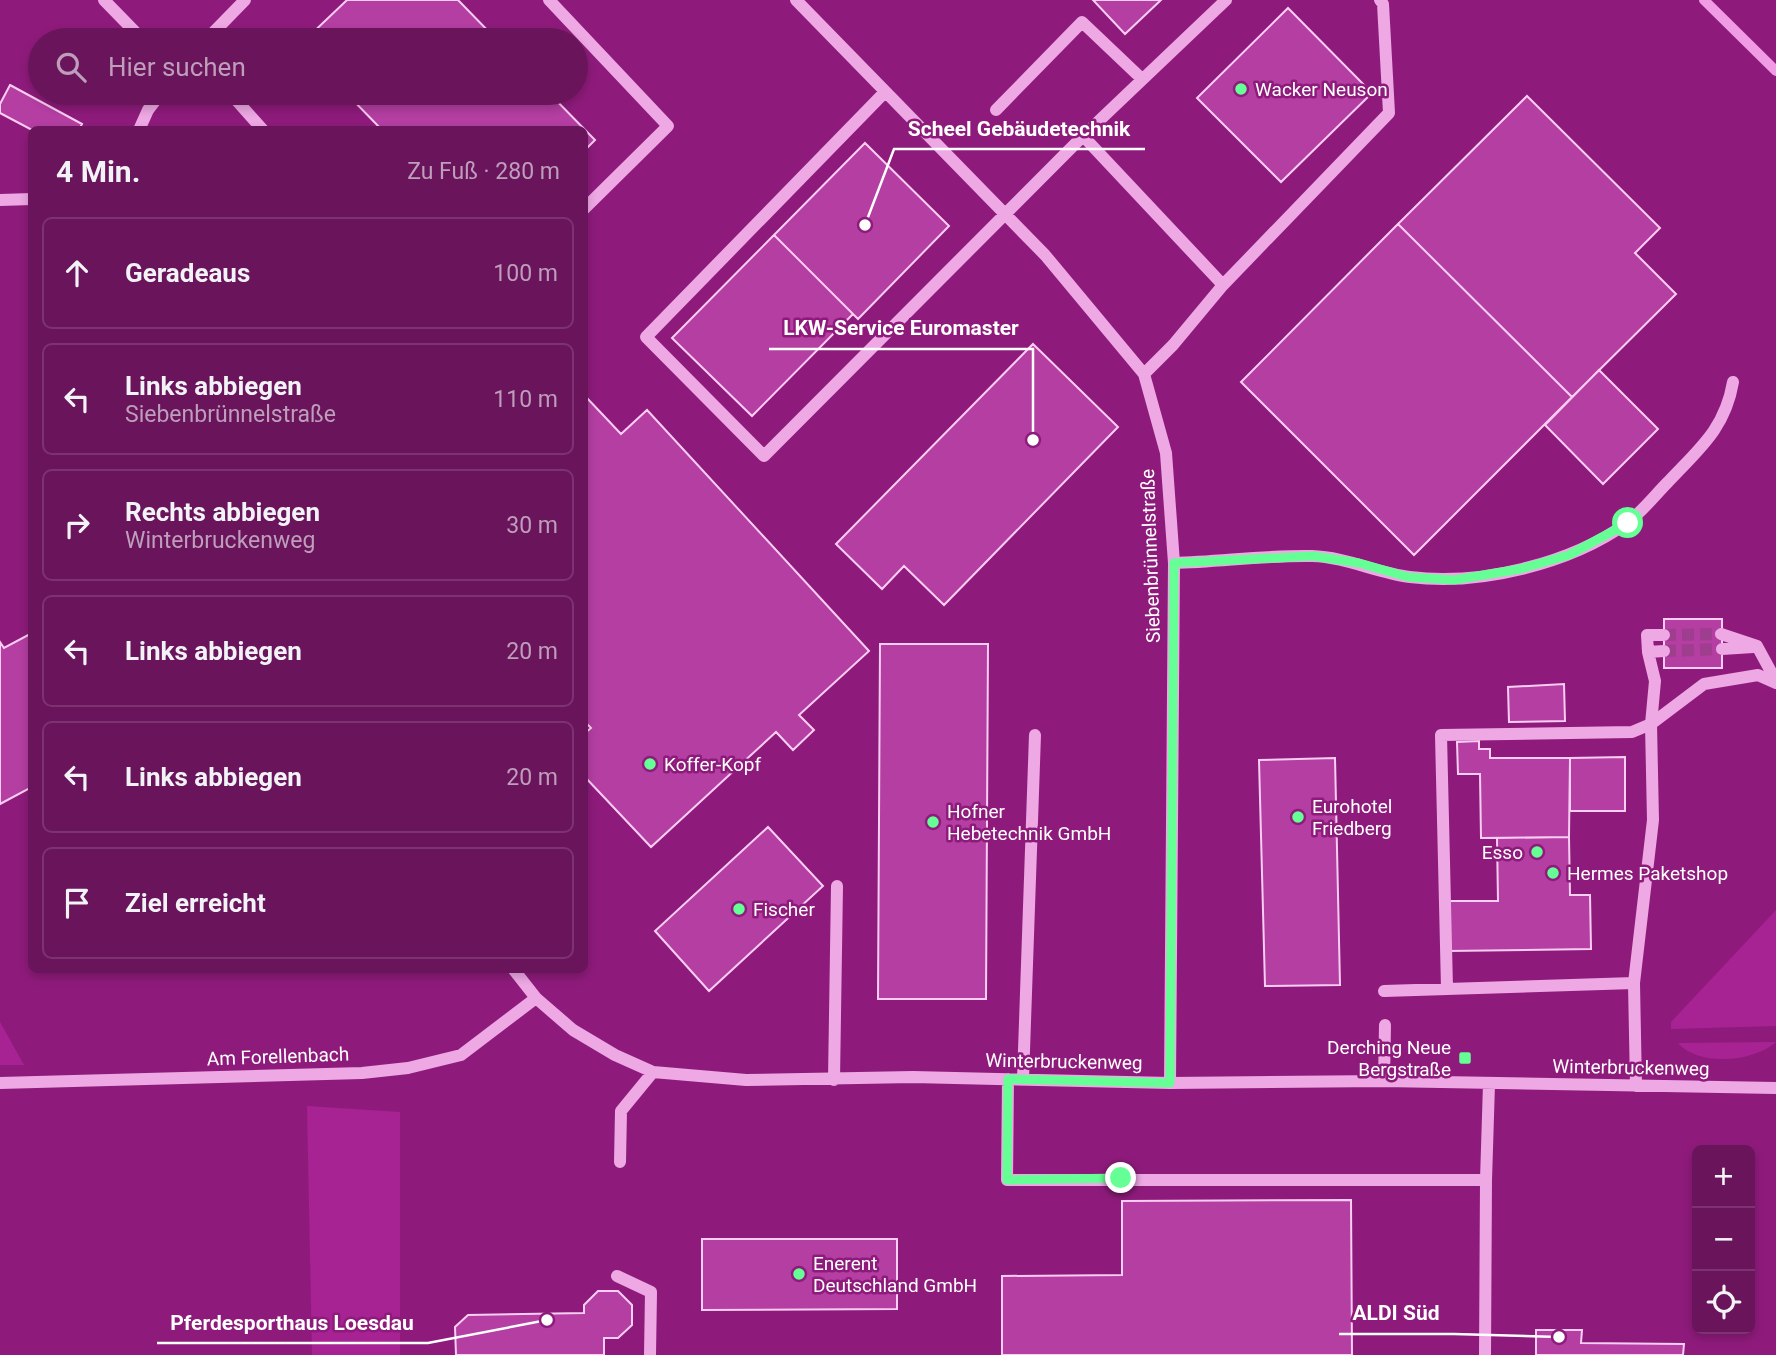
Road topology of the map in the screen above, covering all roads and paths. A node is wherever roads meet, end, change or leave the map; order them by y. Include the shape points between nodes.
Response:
1 (104, 0) edge
2 (245, 0) edge
3 (550, 0) edge
4 (796, 0) edge
5 (1226, 0) edge
6 (1380, 0) edge
7 (131, 28) edge
8 (218, 28) edge
9 (576, 28) edge
10 (588, 41) edge
11 (1142, 79) junction
12 (884, 93) junction
13 (152, 105) edge
14 (241, 105) edge
15 (996, 110) dead end
16 (141, 126) edge
17 (260, 126) edge
18 (1083, 136) junction
19 (28, 199) edge
20 (0, 200) edge
21 (588, 205) edge
22 (1005, 215) junction
23 (1223, 285) junction
24 (1144, 374) junction
25 (1733, 382) dead end
26 (1174, 563) junction
27 (1721, 634) tunnel mouth
28 (1664, 635) tunnel mouth
29 (1757, 646) junction
30 (1722, 649) tunnel mouth
31 (1664, 651) tunnel mouth
32 (1648, 652) junction
33 (1776, 682) edge
34 (1651, 724) junction
35 (1035, 735) dead end
36 (837, 886) dead end
37 (516, 973) edge
38 (1634, 983) junction
39 (1447, 989) junction
40 (1384, 991) dead end
41 (536, 998) junction
42 (1385, 1026) dead end
43 (653, 1072) junction
44 (1008, 1079) junction
45 (1023, 1079) junction
46 (834, 1080) junction
47 (1384, 1082) junction
48 (0, 1083) edge
49 (1170, 1083) junction
50 (1489, 1084) junction
51 (1636, 1086) junction
52 (1776, 1088) edge
53 (620, 1162) dead end
54 (1486, 1180) junction
55 (617, 1276) dead end
56 (650, 1355) edge
57 (1485, 1355) edge

1 - 7 street
2 - 8 street
3 - 9 street
4 - 12 street, Siebenbrünnelstraße
5 - 11 street
6 - 23 street via 1389,113
10 - 21 street via 668,126
11 - 15 street via 1082,22
11 - 18 street
12 - 22 street, Siebenbrünnelstraße
12 - 22 street via 646,337 764,456
13 - 16 street
14 - 17 street
18 - 22 street
18 - 23 street
19 - 20 street
22 - 24 street, Siebenbrünnelstraße via 1045,255
23 - 24 street
24 - 26 street, Siebenbrünnelstraße via 1166,453
25 - 26 street via 1730,404 1710,439 1628,523 1569,555 1454,580 1408,577 1313,556
26 - 49 street, Siebenbrünnelstraße
27 - 29 street
28 - 32 street via 1647,635
29 - 30 street
29 - 33 street
31 - 32 street
32 - 34 street via 1654,681
33 - 34 street via 1758,675 1704,684
34 - 38 street via 1653,820
34 - 39 street via 1632,732 1441,735
35 - 45 street
36 - 46 street
37 - 41 street, Winterbruckenweg
38 - 39 street
38 - 51 street
39 - 40 street
41 - 43 street, Winterbruckenweg via 573,1030
41 - 48 street, Am Forellenbach via 461,1055 408,1068
42 - 47 street
43 - 46 street, Winterbruckenweg via 746,1080
43 - 53 street via 621,1111
44 - 45 street, Winterbruckenweg
44 - 46 street, Winterbruckenweg
44 - 54 street via 1007,1180
45 - 49 street, Winterbruckenweg
47 - 49 street, Winterbruckenweg
47 - 50 street, Winterbruckenweg
50 - 51 street, Winterbruckenweg
50 - 54 street
51 - 52 street, Winterbruckenweg
54 - 57 street
55 - 56 street via 651,1292

